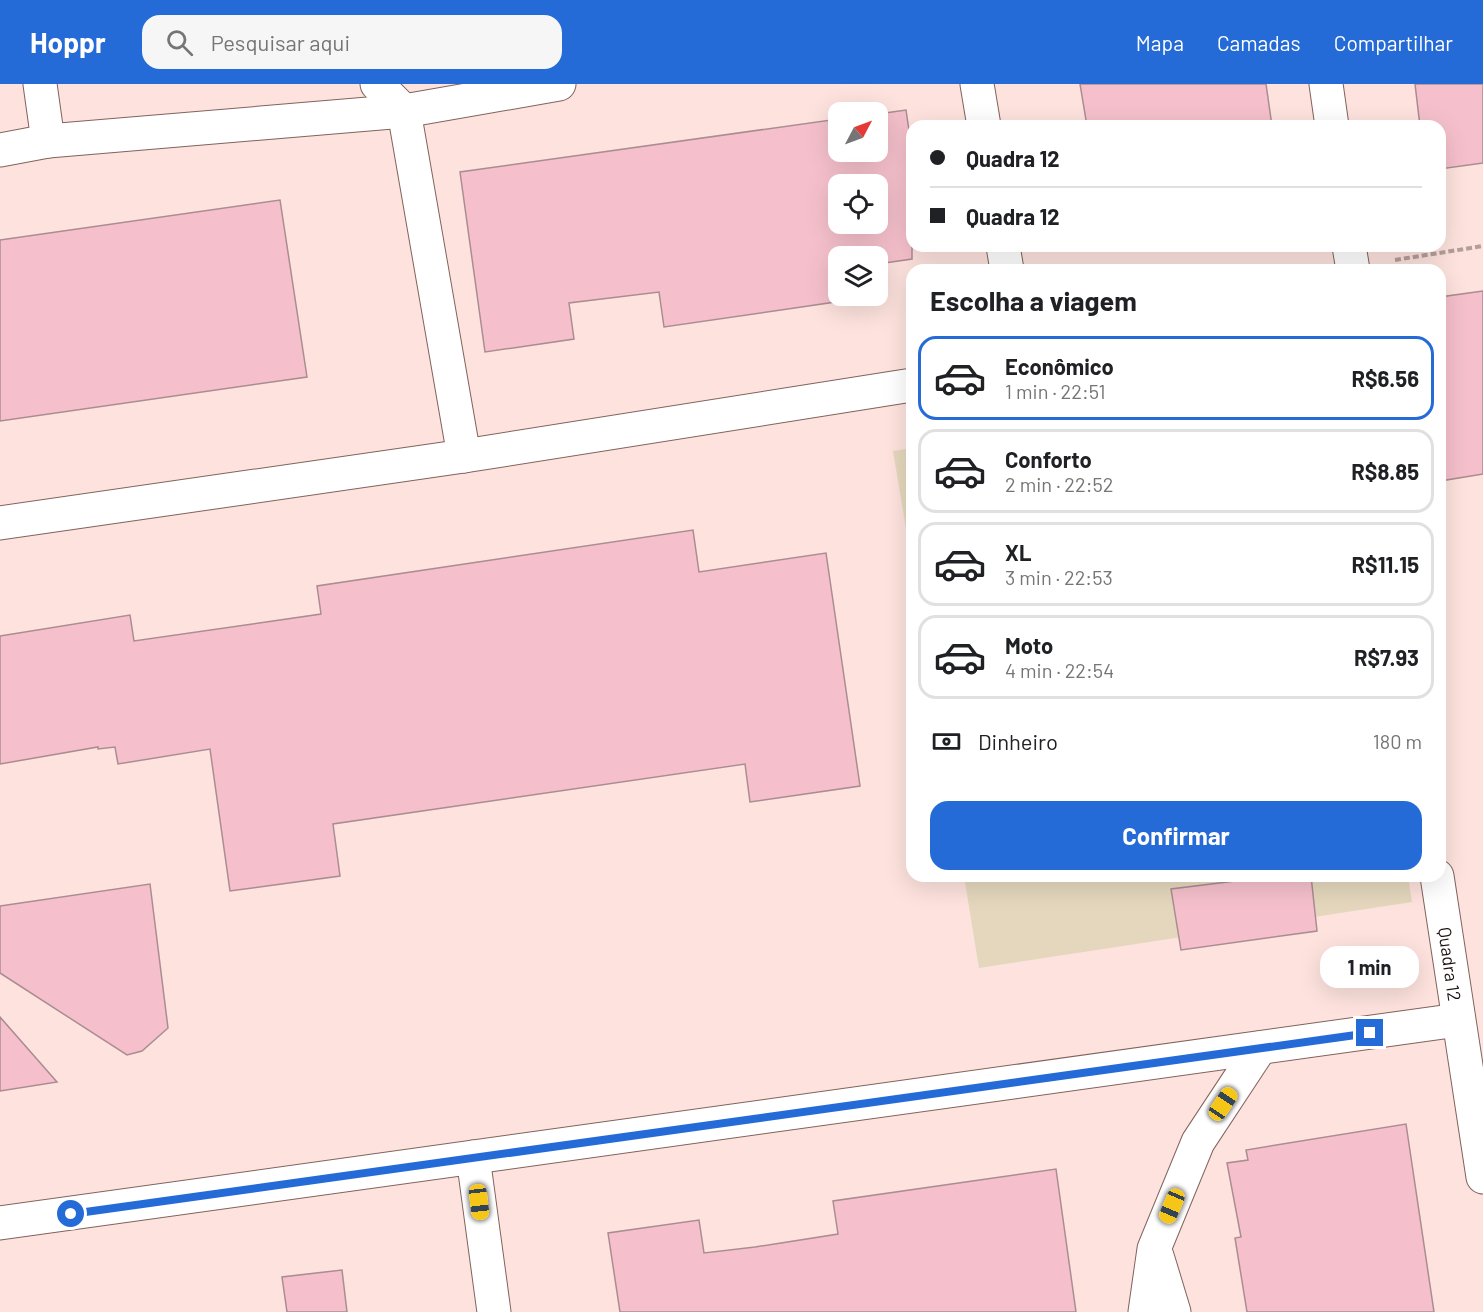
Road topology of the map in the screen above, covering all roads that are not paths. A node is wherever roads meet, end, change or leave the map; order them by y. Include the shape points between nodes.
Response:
1 (40, 84) edge
2 (377, 84) edge
3 (559, 84) edge
4 (977, 84) edge
5 (1326, 84) edge
6 (404, 111) junction
7 (983, 120) edge
8 (1331, 120) edge
9 (48, 141) junction
10 (0, 150) edge
11 (906, 386) edge
12 (464, 456) junction
13 (0, 523) edge
14 (1438, 882) edge
15 (1458, 1020) junction
16 (1260, 1048) junction
17 (473, 1157) junction
18 (1483, 1177) edge
19 (0, 1223) edge
20 (1154, 1248) junction
21 (494, 1312) edge
22 (1145, 1312) edge
23 (1174, 1312) edge

1 - 9 street
2 - 6 street
3 - 6 street
4 - 7 street
5 - 8 street
6 - 9 street
6 - 12 street
9 - 10 street
11 - 12 street
12 - 13 street
14 - 15 street, Quadra 12
15 - 16 street, Quadra 12
15 - 18 street
16 - 17 street, Quadra 12
16 - 20 street via 1198,1142
17 - 19 street, Quadra 12
17 - 21 street
20 - 22 street
20 - 23 street

